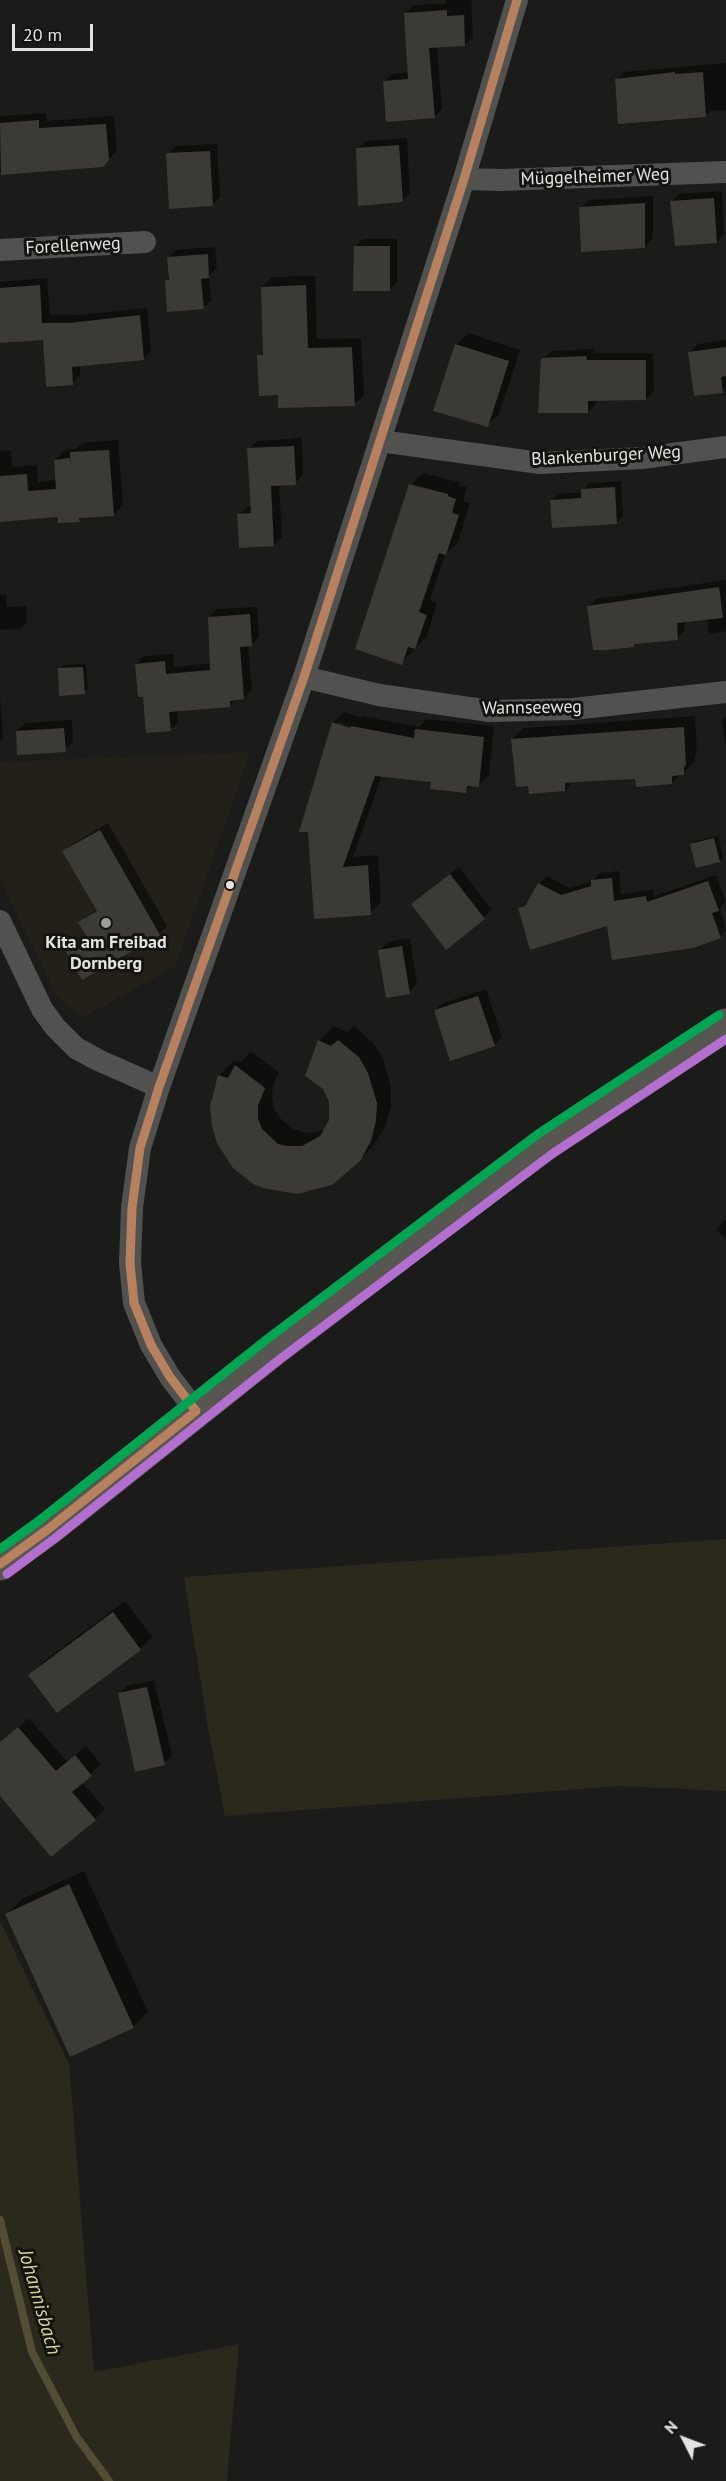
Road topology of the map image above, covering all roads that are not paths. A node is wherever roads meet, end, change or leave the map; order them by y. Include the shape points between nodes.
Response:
1 (517, 0) edge
2 (726, 172) edge
3 (464, 179) junction
4 (145, 242) dead end
5 (0, 250) edge
6 (380, 441) junction
7 (726, 447) edge
8 (304, 677) junction
9 (726, 692) edge
10 (0, 921) edge
11 (726, 1024) edge
12 (159, 1086) junction
13 (196, 1411) junction
14 (0, 1564) edge

1 - 3 street
2 - 3 street, Müggelheimer Weg
3 - 6 street
4 - 5 street, Forellenweg
6 - 7 street, Blankenburger Weg via 540,463 642,458
6 - 8 street
8 - 9 street, Wannseeweg via 379,695 490,711 573,709
8 - 12 street
10 - 12 street via 42,1009 55,1027 76,1048
11 - 13 main road via 545,1144
12 - 13 street via 140,1148 132,1208 130,1263 134,1303 151,1345
13 - 14 main road

